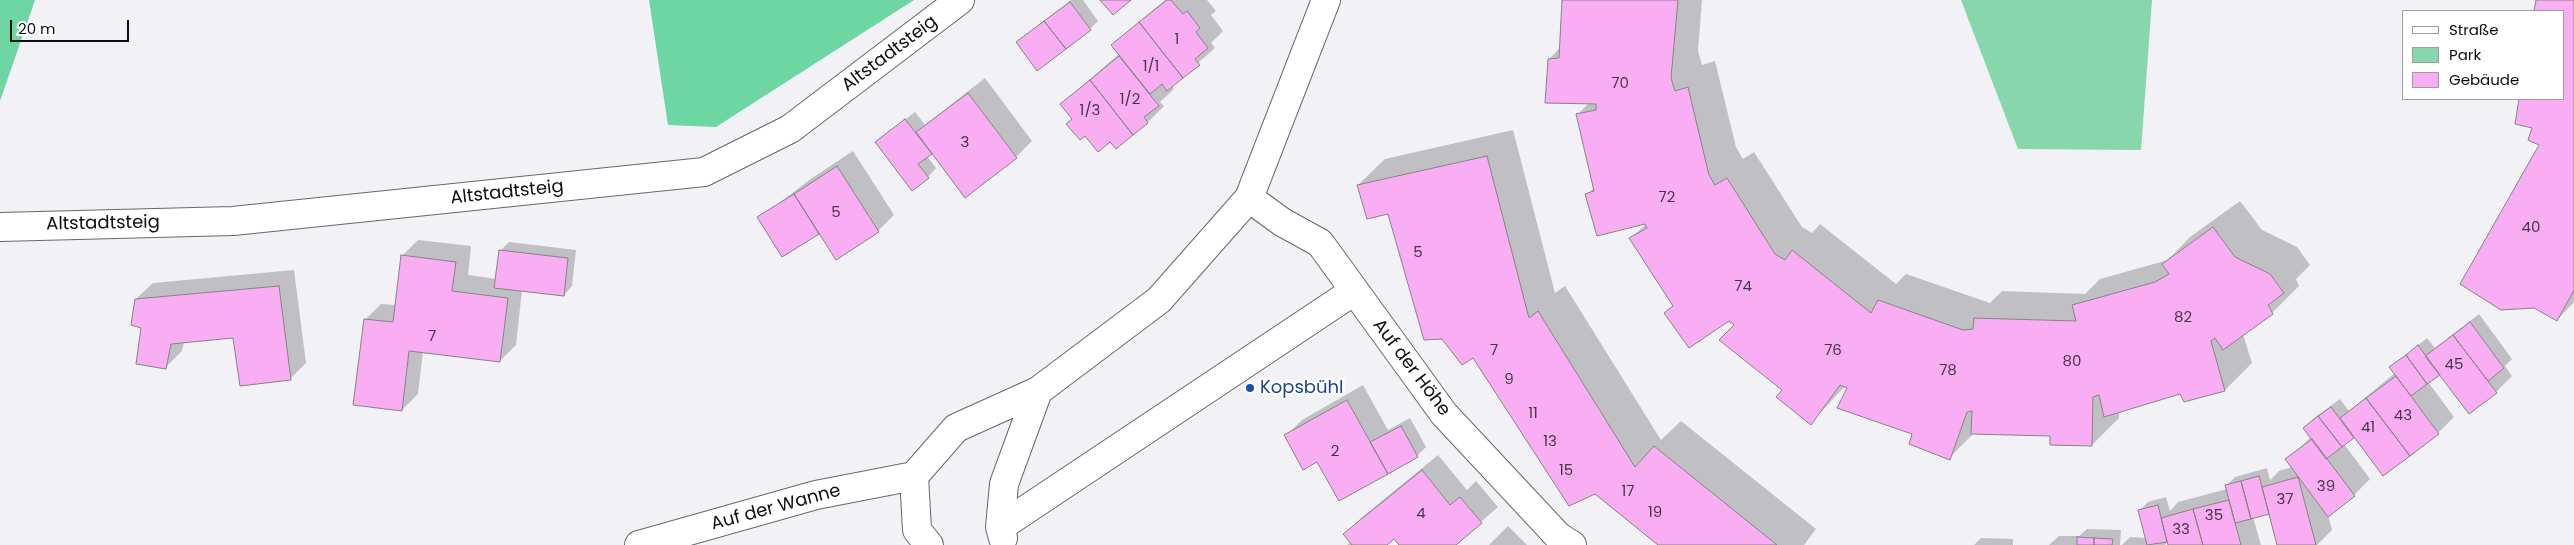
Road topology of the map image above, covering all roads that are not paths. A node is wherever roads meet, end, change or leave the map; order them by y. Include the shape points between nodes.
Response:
1 (960, 0) edge
2 (1326, 0) edge
3 (1249, 198) junction
4 (0, 227) edge
5 (1354, 290) junction
6 (1038, 391) junction
7 (914, 476) junction
8 (1002, 536) edge
9 (639, 545) edge
10 (929, 545) edge
11 (1572, 545) edge

1 - 4 street, Altstadtsteig via 790,129 704,172 233,221
2 - 3 street
3 - 5 street, Auf der Höhe via 1282,222 1320,243
3 - 6 street via 1160,300
5 - 8 street
5 - 11 street, Auf der Höhe via 1444,414 1558,536
6 - 7 street via 956,428
6 - 8 street via 1004,484
7 - 9 street, Auf der Wanne via 816,495
7 - 10 street via 917,530

